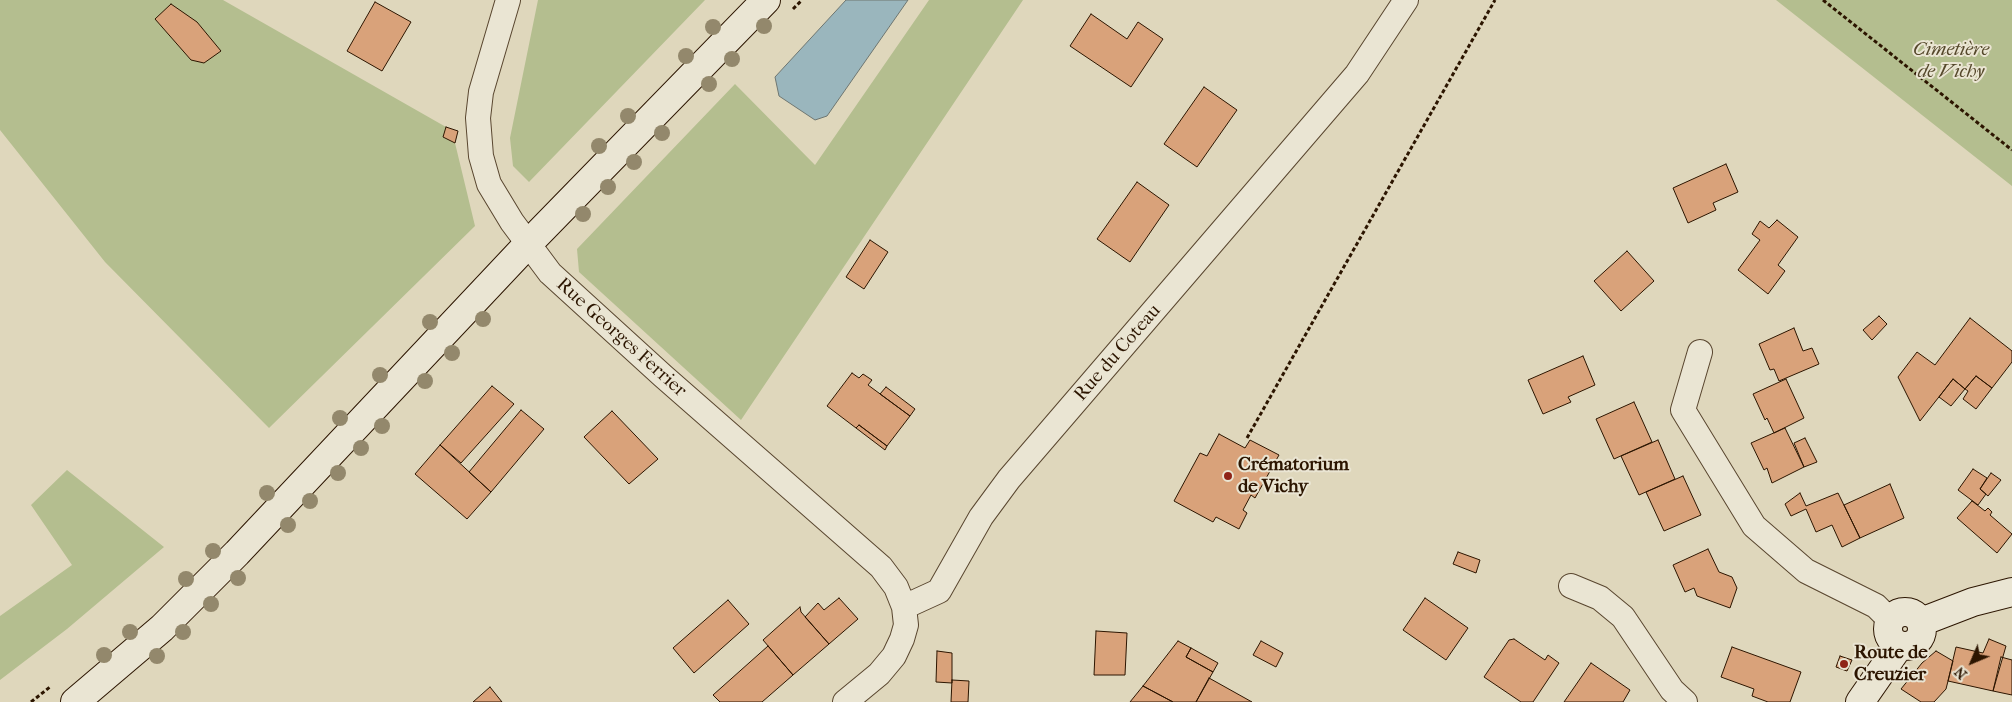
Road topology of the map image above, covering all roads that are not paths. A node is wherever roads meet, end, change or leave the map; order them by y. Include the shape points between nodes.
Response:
1 (508, 0) edge
2 (766, 0) edge
3 (1406, 0) edge
4 (528, 244) junction
5 (1700, 352) dead end
6 (1571, 586) dead end
7 (2012, 592) edge
8 (904, 607) junction
9 (1890, 620) junction
10 (1921, 622) junction
11 (1899, 646) junction
12 (75, 702) edge
13 (845, 702) edge
14 (1685, 702) edge
15 (1860, 702) edge

1 - 4 street, Rue Georges Ferrier via 481,92 478,118 481,156 489,184
2 - 4 street
3 - 8 street, Rue du Coteau via 1357,74 1009,479 981,517 939,591
4 - 8 street, Rue Georges Ferrier via 557,280 881,567 896,587
4 - 12 street via 237,553 162,628
5 - 9 street via 1683,410 1754,526 1806,571 1876,606
6 - 14 street via 1600,598 1623,617 1672,690
7 - 10 street via 1973,602
8 - 13 street via 906,625 894,656 879,674
9 - 10 street via 1904,612 1914,614
9 - 11 street via 1888,635
10 - 11 street via 1922,632 1918,641 1910,646
11 - 15 street

